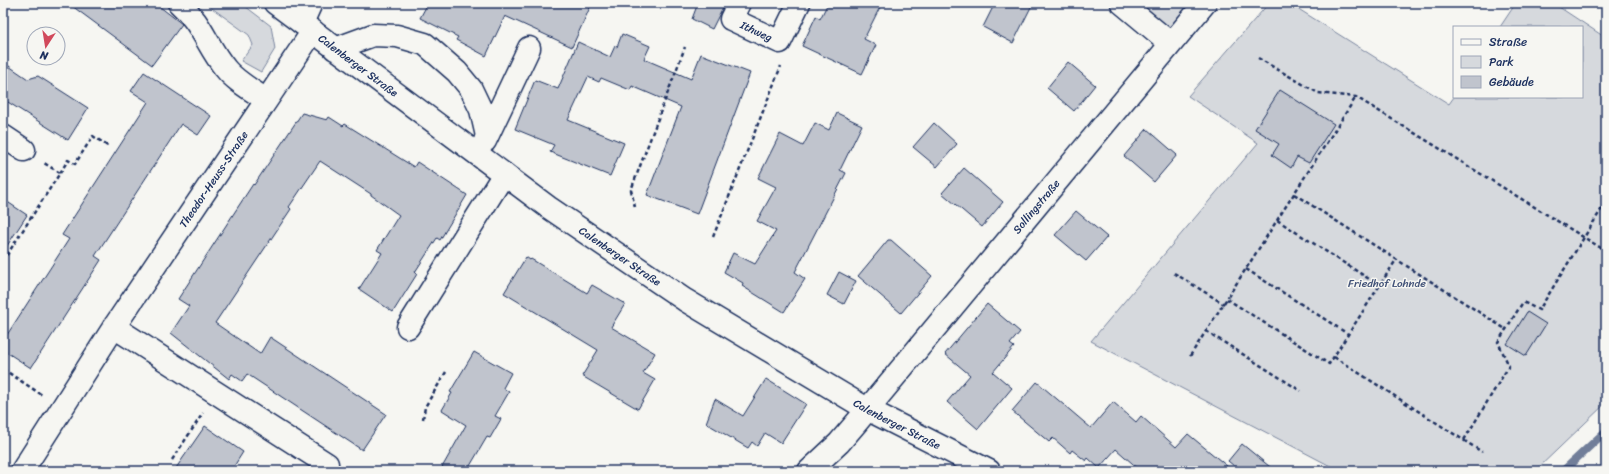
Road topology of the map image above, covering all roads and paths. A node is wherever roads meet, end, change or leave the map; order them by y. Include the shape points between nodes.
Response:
1 (179, 3) edge
2 (275, 3) edge
3 (312, 3) edge
4 (739, 3) edge
5 (799, 3) edge
6 (1122, 3) edge
7 (1205, 3) edge
8 (307, 27) junction
9 (780, 42) junction
10 (1170, 43) junction
11 (685, 47) dead end
12 (529, 48) dead end
13 (335, 49) junction
14 (1258, 58) dead end
15 (1356, 97) junction
16 (266, 100) junction
17 (3, 136) edge
18 (487, 136) junction
19 (110, 147) dead end
20 (24, 150) joint
21 (478, 155) junction
22 (60, 173) junction
23 (504, 174) junction
24 (1294, 194) junction
25 (1606, 202) edge
26 (635, 207) dead end
27 (1277, 220) junction
28 (713, 237) dead end
29 (1584, 238) junction
30 (1606, 251) edge
31 (1396, 260) junction
32 (3, 261) edge
33 (1246, 269) junction
34 (1174, 273) dead end
35 (1380, 286) junction
36 (1227, 299) junction
37 (1224, 304) junction
38 (114, 327) junction
39 (408, 327) dead end
40 (1507, 330) junction
41 (1206, 331) junction
42 (1348, 334) junction
43 (1190, 356) dead end
44 (1334, 357) junction
45 (3, 369) edge
46 (446, 372) dead end
47 (1301, 391) dead end
48 (216, 393) junction
49 (62, 408) junction
50 (867, 409) junction
51 (423, 419) dead end
52 (1464, 440) junction
53 (1482, 452) dead end
54 (172, 460) dead end
55 (327, 464) dead end
56 (22, 471) edge
57 (809, 471) edge
58 (989, 471) edge

1 - 16 street via 197,22 232,76
2 - 8 street, Calenberger Straße
3 - 8 street, Theodor-Heuss-Straße
4 - 9 street, Ithweg via 731,19
5 - 9 street, Ithweg
6 - 10 street
7 - 10 street, Sollingstraße
8 - 13 street, Calenberger Straße
8 - 16 street, Theodor-Heuss-Straße
9 - 28 path via 782,64
10 - 50 street, Sollingstraße
11 - 26 path via 631,190
12 - 18 street
13 - 18 street via 372,34 398,36 425,44 457,72 471,89 481,110
13 - 21 street, Calenberger Straße
14 - 15 path via 1318,93
15 - 24 path
15 - 29 path
16 - 38 street, Theodor-Heuss-Straße
17 - 20 street
18 - 21 street
19 - 22 path via 93,136 75,164 68,160
20 - 22 path
21 - 23 street, Calenberger Straße
22 - 32 path
23 - 39 street
23 - 50 street, Calenberger Straße via 685,300
24 - 27 path
24 - 31 path
25 - 29 path
27 - 33 path
27 - 35 path
29 - 30 path
29 - 40 path via 1538,310 1523,302
31 - 35 path
31 - 40 path
33 - 36 path
33 - 42 path
34 - 37 path
35 - 42 path
36 - 37 path
36 - 44 path via 1329,364
37 - 41 path
38 - 48 street
38 - 49 street, Theodor-Heuss-Straße
40 - 52 path via 1498,342 1508,366
41 - 43 path
41 - 47 path
42 - 44 path
44 - 52 path
45 - 49 path
46 - 51 path via 425,407
48 - 54 path
48 - 55 street
49 - 56 street, Theodor-Heuss-Straße
50 - 57 street, Sollingstraße via 839,442
50 - 58 street, Calenberger Straße
52 - 53 path

